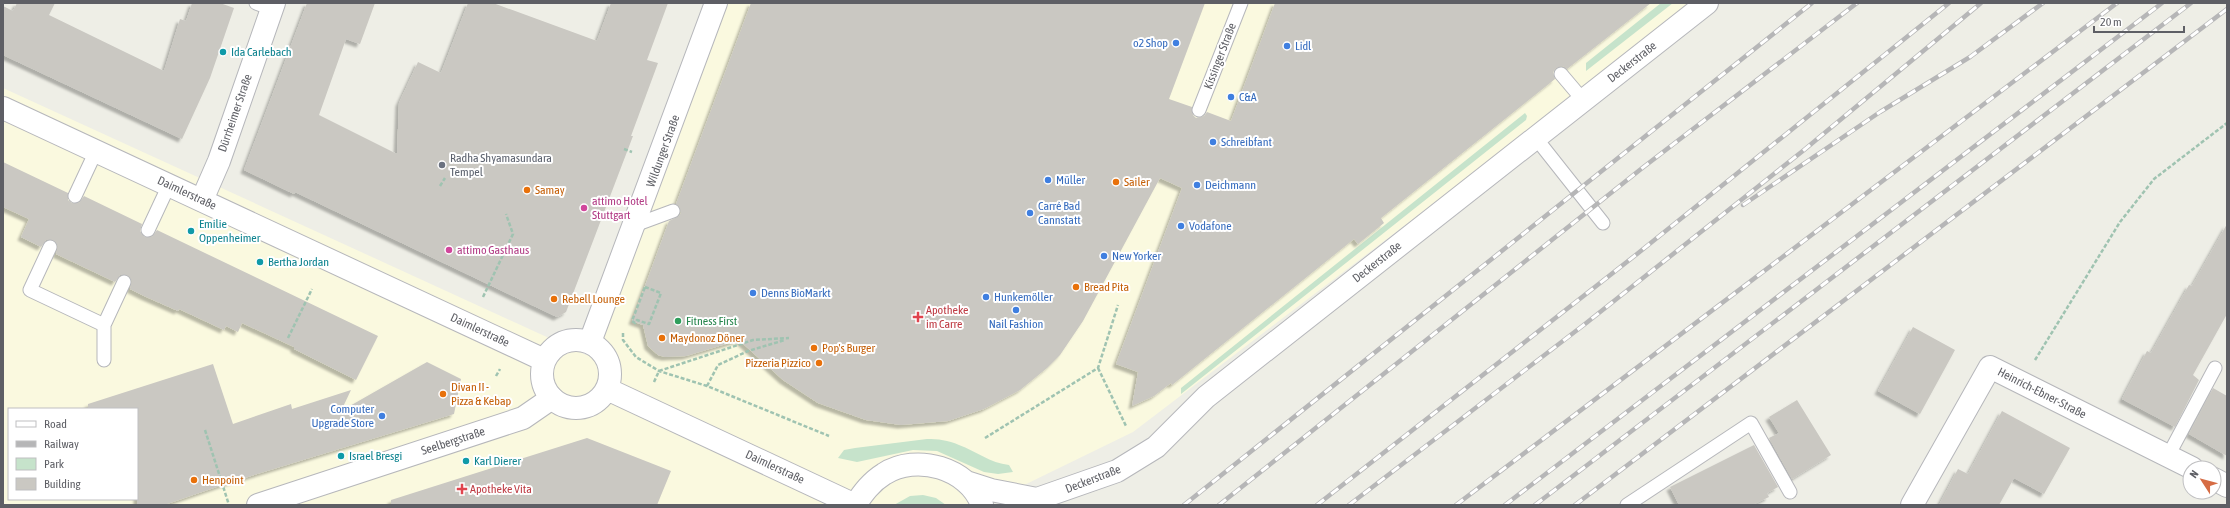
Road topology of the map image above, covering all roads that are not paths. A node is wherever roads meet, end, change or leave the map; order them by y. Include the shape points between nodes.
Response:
1 (716, 3) edge
2 (1241, 3) edge
3 (1707, 3) edge
4 (267, 5) edge
5 (1561, 74) dead end
6 (1583, 100) junction
7 (3, 108) edge
8 (1199, 110) dead end
9 (1535, 137) junction
10 (96, 151) junction
11 (169, 185) junction
12 (75, 196) dead end
13 (202, 200) junction
14 (673, 211) dead end
15 (1603, 223) dead end
16 (636, 225) junction
17 (148, 230) dead end
18 (50, 247) dead end
19 (124, 282) dead end
20 (104, 325) junction
21 (590, 342) junction
22 (104, 360) dead end
23 (544, 360) junction
24 (2215, 368) dead end
25 (607, 389) junction
26 (552, 398) junction
27 (2168, 456) junction
28 (2182, 463) edge
29 (966, 482) junction
30 (1790, 492) dead end
31 (1034, 502) edge
32 (258, 505) edge
33 (855, 505) edge
34 (982, 505) edge
35 (1627, 505) edge
36 (1912, 505) edge

1 - 16 street, Wildunger Straße
2 - 8 lane, Kissinger Straße
3 - 6 street, Deckerstraße
4 - 13 street, Dürrheimer Straße via 218,161
5 - 6 lane
6 - 9 street, Deckerstraße
7 - 10 street, Daimlerstraße
9 - 15 lane
9 - 31 street, Deckerstraße via 1206,397 1156,448 1117,471
10 - 11 street, Daimlerstraße
10 - 12 lane
11 - 13 street, Daimlerstraße
11 - 17 lane
13 - 23 street, Daimlerstraße
14 - 16 lane
16 - 21 street, Wildunger Straße
18 - 20 lane via 30,290
19 - 20 lane
20 - 22 lane
21 - 23 street via 569,340 559,344
21 - 25 street via 601,350 609,362 611,375
23 - 26 street via 542,380
24 - 27 lane
25 - 26 street via 600,399 589,406 576,409 563,406
25 - 33 street, Daimlerstraße
26 - 32 street, Seelbergstraße via 523,418
27 - 28 street, Heinrich-Ebner-Straße
27 - 36 street, Heinrich-Ebner-Straße via 1990,367
29 - 31 street, Deckerstraße
29 - 33 street via 948,470 927,465 905,466 885,473 867,487
29 - 34 street
30 - 35 lane via 1751,424

